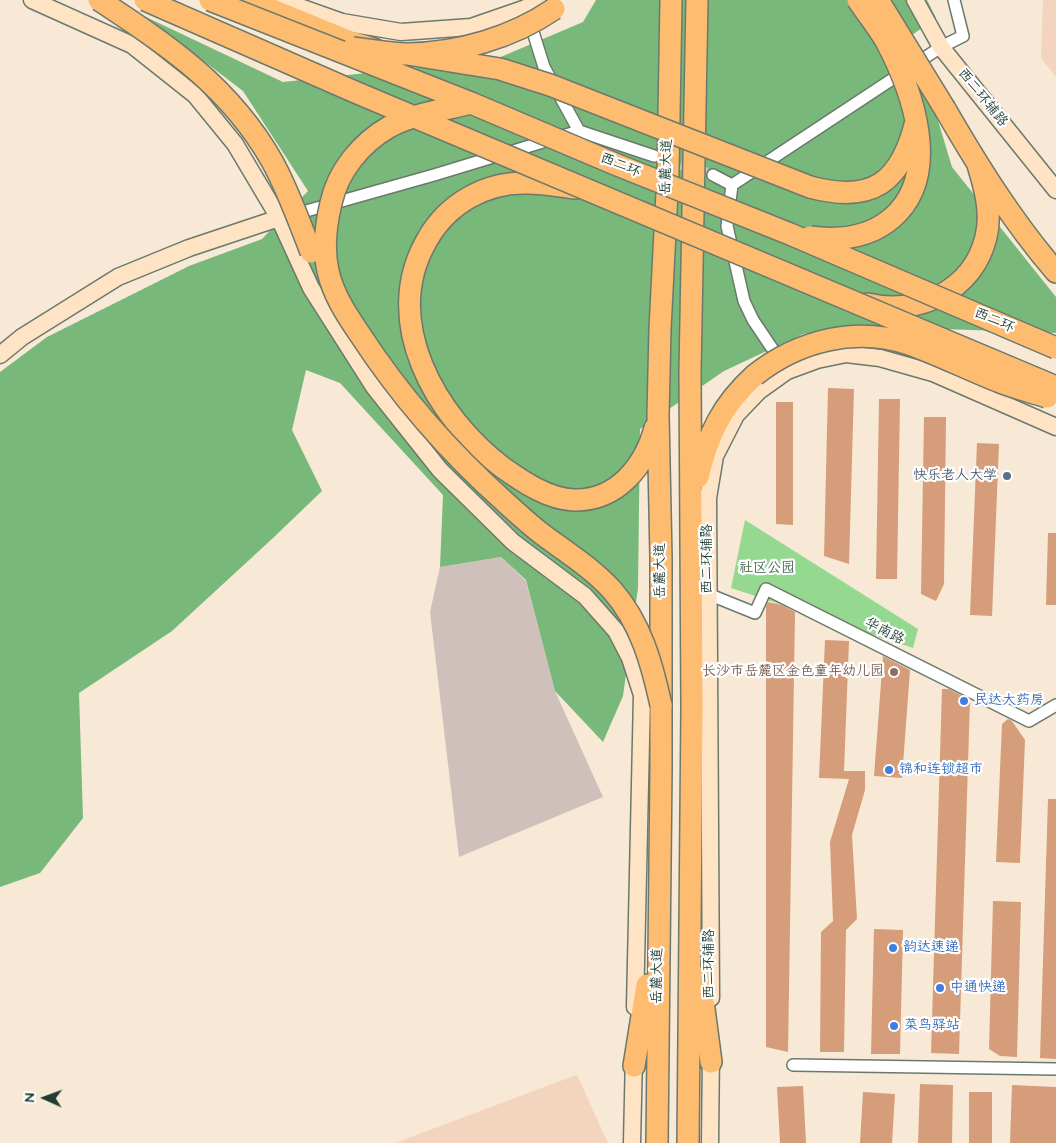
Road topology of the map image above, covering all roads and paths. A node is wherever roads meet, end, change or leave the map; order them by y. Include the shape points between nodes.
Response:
1 (32, 0) edge
2 (89, 0) edge
3 (99, 0) edge
4 (145, 0) edge
5 (248, 0) edge
6 (280, 0) edge
7 (670, 0) edge
8 (697, 0) edge
9 (713, 0) edge
10 (858, 0) edge
11 (878, 0) edge
12 (915, 0) edge
13 (954, 0) edge
14 (214, 1) edge
15 (546, 4) edge
16 (125, 17) junction
17 (329, 46) junction
18 (941, 47) junction
19 (696, 50) junction
20 (384, 51) junction
21 (407, 54) junction
22 (471, 103) junction
23 (916, 121) junction
24 (579, 131) junction
25 (654, 156) tunnel mouth
26 (978, 165) junction
27 (713, 175) tunnel mouth
28 (732, 185) junction
29 (581, 188) junction
30 (1056, 190) edge
31 (279, 218) junction
32 (790, 234) junction
33 (1056, 272) edge
34 (338, 300) junction
35 (854, 302) junction
36 (1056, 348) edge
37 (0, 355) edge
38 (787, 371) junction
39 (1056, 387) edge
40 (1056, 400) edge
41 (658, 415) junction
42 (1056, 427) edge
43 (690, 516) junction
44 (708, 594) junction
45 (661, 705) junction
46 (1056, 705) edge
47 (690, 910) junction
48 (658, 911) junction
49 (711, 1062) junction
50 (793, 1065) dead end
51 (634, 1066) junction
52 (1056, 1069) edge
53 (632, 1143) edge
54 (657, 1143) edge
55 (688, 1143) edge
56 (710, 1143) edge

1 - 31 street via 132,45 195,94 235,144
2 - 16 highway, bridge
3 - 16 highway, bridge
4 - 29 highway, bridge
5 - 20 highway, bridge
6 - 15 street via 342,22 401,32 471,27
7 - 41 highway, 岳麓大道 via 668,173
8 - 19 highway, 岳麓大道
9 - 19 highway
10 - 23 highway, bridge via 885,40 899,69
11 - 26 highway, bridge
12 - 18 street, 西二环辅路
13 - 18 street via 963,36
14 - 17 highway, 西二环, bridge
15 - 21 highway, bridge via 537,21 486,42
15 - 24 street via 544,66
16 - 34 highway, bridge via 181,56 241,116 272,161 318,267
17 - 20 highway, bridge
17 - 22 highway, 西二环, bridge
18 - 28 street
18 - 30 street, 西二环辅路
19 - 43 highway, 岳麓大道
20 - 21 highway, bridge
21 - 23 highway, bridge via 500,69 550,85 829,192 858,192 885,180 903,160
22 - 32 highway, 西二环, bridge
22 - 34 highway, bridge via 389,127 370,140 347,165 339,179 327,218 328,271
23 - 32 highway, bridge via 920,164 914,185 897,214 874,230 844,239
24 - 25 street
24 - 31 street
26 - 33 highway via 1030,242
26 - 35 highway, bridge via 987,199 987,236 981,253 960,282 944,294 910,306 896,308
27 - 28 street
28 - 38 street via 727,226 744,301
29 - 35 highway, bridge
29 - 41 highway via 526,183 505,185 475,194 439,221 416,261 411,279 411,329 422,365 454,421 471,440 515,476 540,491 558,497 590,498 618,488 641,463
31 - 37 street via 189,248 118,278 22,337
31 - 51 street via 310,288 374,387 416,440 440,470 513,542 585,596 616,631 630,658 642,695
32 - 36 highway, 西二环, bridge
34 - 45 highway, bridge via 376,360 433,430 504,501 613,591 643,640
35 - 39 highway, bridge
38 - 42 street, 西二环辅路 via 816,360 846,354 880,358 933,373
38 - 44 street, 西二环辅路 via 759,391 736,415 715,456 708,498
40 - 43 highway, bridge via 884,338 839,338 807,344 755,375 728,402 709,436
41 - 45 highway, 岳麓大道
43 - 47 highway, 岳麓大道
44 - 46 street, 华南路 via 755,612 766,589 1029,721
44 - 49 street, 西二环辅路
45 - 48 highway, 岳麓大道
47 - 49 highway
47 - 55 highway, 岳麓大道
48 - 51 highway
48 - 54 highway, 岳麓大道
49 - 56 street, 西二环辅路
50 - 52 street
51 - 53 street

